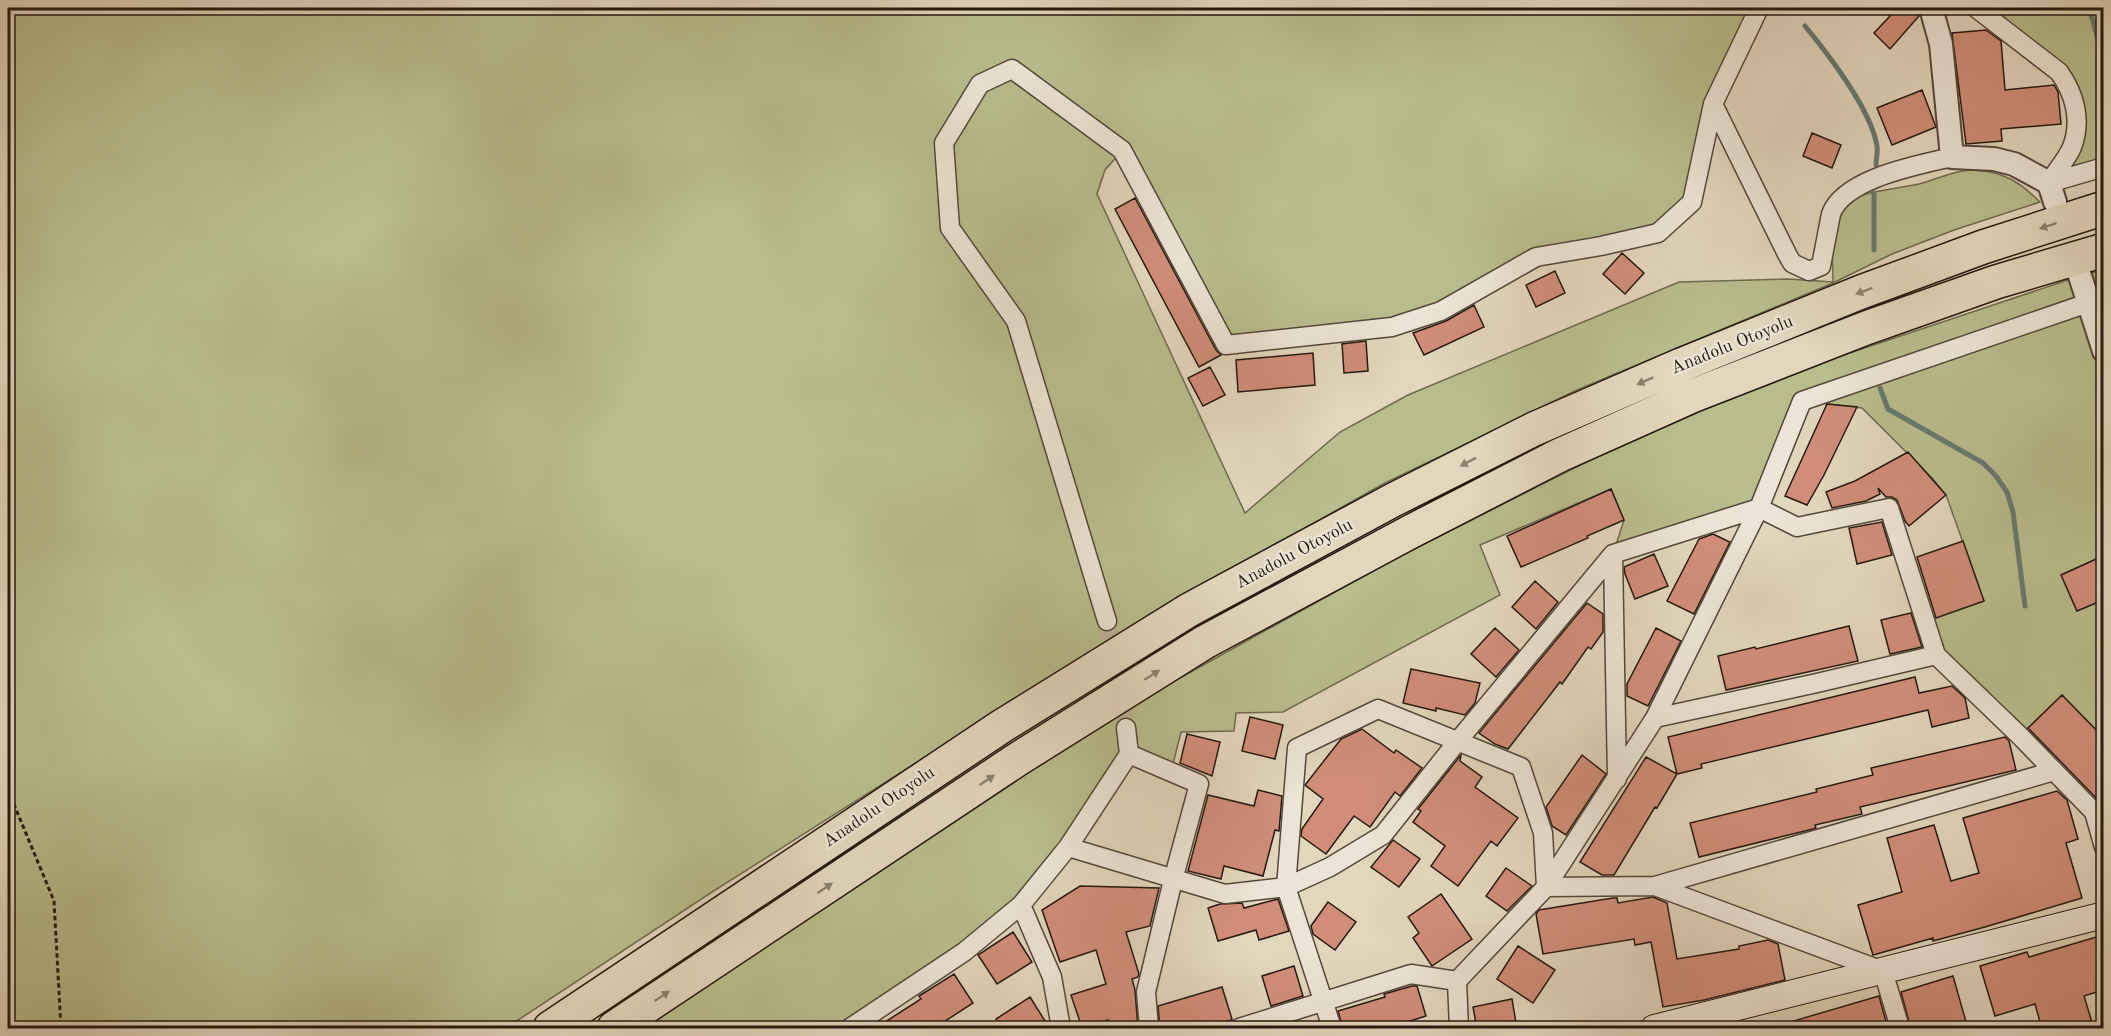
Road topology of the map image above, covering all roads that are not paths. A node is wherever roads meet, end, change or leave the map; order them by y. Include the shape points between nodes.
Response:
1 (1759, 8) edge
2 (1931, 8) edge
3 (1976, 8) edge
4 (1713, 104) junction
5 (1952, 158) junction
6 (2103, 167) edge
7 (2052, 192) junction
8 (2103, 208) edge
9 (2103, 250) edge
10 (2080, 276) dead end
11 (2088, 303) junction
12 (2103, 351) edge
13 (1760, 508) junction
14 (1613, 554) junction
15 (1107, 621) tunnel mouth
16 (1936, 655) junction
17 (1655, 718) junction
18 (1126, 728) tunnel mouth
19 (1457, 742) junction
20 (1129, 754) junction
21 (2054, 771) junction
22 (1617, 779) junction
23 (2103, 847) edge
24 (1068, 848) junction
25 (1173, 880) junction
26 (1655, 885) junction
27 (1286, 887) junction
28 (1546, 887) junction
29 (1021, 905) junction
30 (2103, 915) edge
31 (1883, 971) junction
32 (1457, 981) junction
33 (1323, 1002) junction
34 (550, 1029) edge
35 (614, 1029) edge
36 (850, 1029) edge
37 (1060, 1029) edge
38 (1149, 1029) edge
39 (1239, 1029) edge
40 (1332, 1029) edge
41 (1459, 1029) edge
42 (1654, 1029) edge
43 (1900, 1029) edge

1 - 4 street
2 - 5 street via 1941,44
3 - 7 street via 2059,72 2068,85 2076,110 2076,127 2072,147
4 - 5 street via 1786,254 1792,263 1809,270 1821,266 1833,206 1840,199 1884,175
4 - 15 street via 1692,202 1658,233 1536,257 1441,311 1392,327 1226,345 1122,150 1012,69 980,84 945,143 950,228 1016,321
5 - 7 street via 1994,159 2014,164
6 - 7 street
8 -> 34 highway, Anadolu Otoyolu via 1872,287 1680,365 1534,429 1393,500 1190,610 1002,726
35 -> 9 highway, Anadolu Otoyolu via 1008,766 1195,648 1410,532 1560,455 1692,396 1877,324
10 - 11 street
11 - 12 street
11 - 13 street via 1802,401
13 - 14 street
13 - 16 street via 1797,526 1889,508
13 - 17 street
14 - 19 street
14 - 22 street
16 - 17 street
16 - 21 street
17 - 22 street
18 - 20 street
19 - 27 street via 1383,836
19 - 27 street via 1378,709 1297,748
19 - 28 street via 1521,767 1543,833
20 - 24 street
20 - 25 street via 1199,784
21 - 23 street via 2094,812
21 - 26 street
22 - 28 street
24 - 25 street
24 - 29 street
25 - 27 street via 1225,894
25 - 38 street via 1146,992
26 - 28 street
26 - 31 street
27 - 33 street
28 - 32 street
29 - 36 street via 964,952
29 - 37 street via 1052,977
30 - 31 main road
31 - 42 main road
31 - 43 street
32 - 33 street via 1411,974
32 - 41 street
33 - 39 street
33 - 40 street

